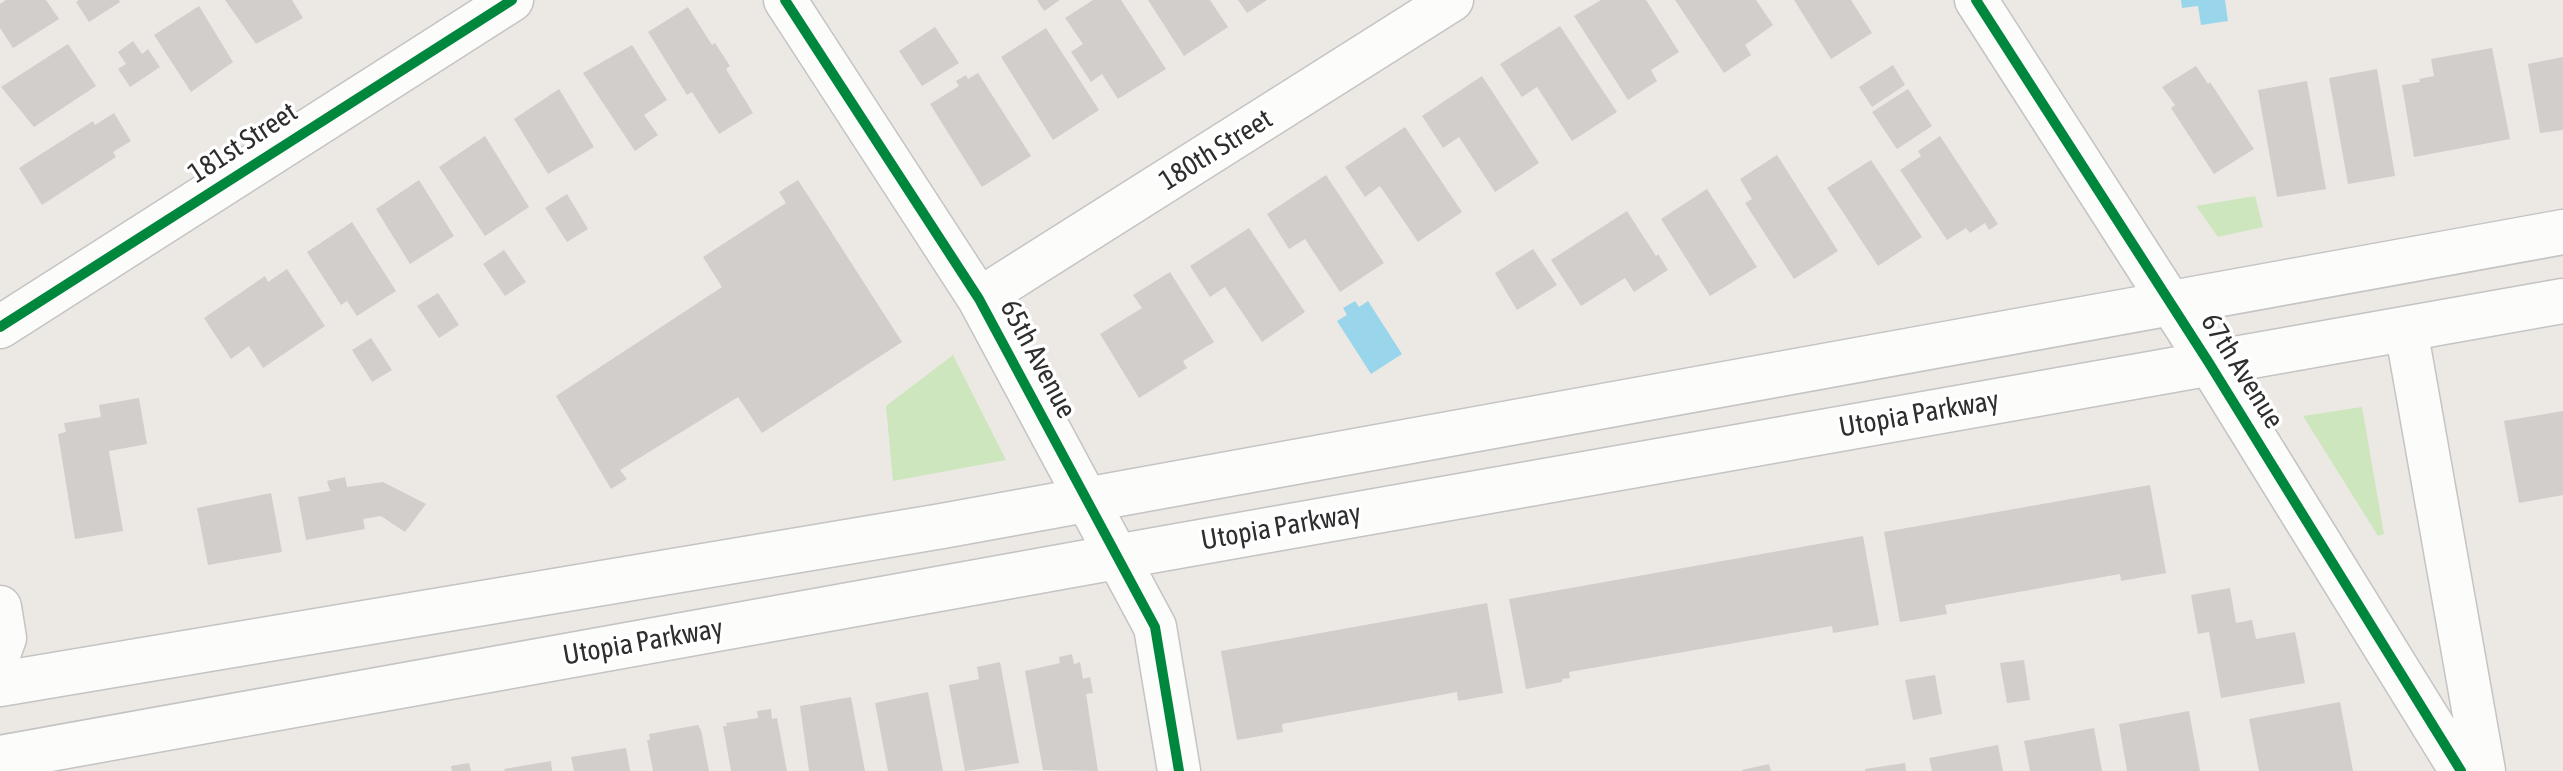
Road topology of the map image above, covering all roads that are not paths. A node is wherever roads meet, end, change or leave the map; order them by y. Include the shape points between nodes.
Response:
1 (512, 0) edge
2 (785, 0) edge
3 (1452, 0) edge
4 (1976, 0) edge
5 (2563, 232) edge
6 (979, 299) junction
7 (2563, 301) edge
8 (2171, 304) junction
9 (0, 327) edge
10 (2406, 329) junction
11 (2209, 363) junction
12 (1085, 498) junction
13 (1116, 557) junction
14 (0, 607) edge
15 (0, 652) edge
16 (0, 684) edge
17 (3, 756) edge
18 (1179, 771) edge
19 (2461, 771) edge
20 (2484, 771) edge

1 - 9 street, 181st Street
2 - 6 street, 65th Avenue
3 - 6 street, 180th Street
4 - 8 street, 67th Avenue
5 - 8 main road
6 - 12 street, 65th Avenue
7 - 10 main road, Utopia Parkway
8 - 11 street, 67th Avenue
8 - 12 main road
10 - 11 main road, Utopia Parkway
10 - 20 street
11 - 13 main road, Utopia Parkway
11 - 19 street, 67th Avenue
12 - 13 street, 65th Avenue
12 - 16 main road
13 - 17 main road, Utopia Parkway
13 - 18 street, 65th Avenue via 1155,627
14 - 15 street via 5,638

